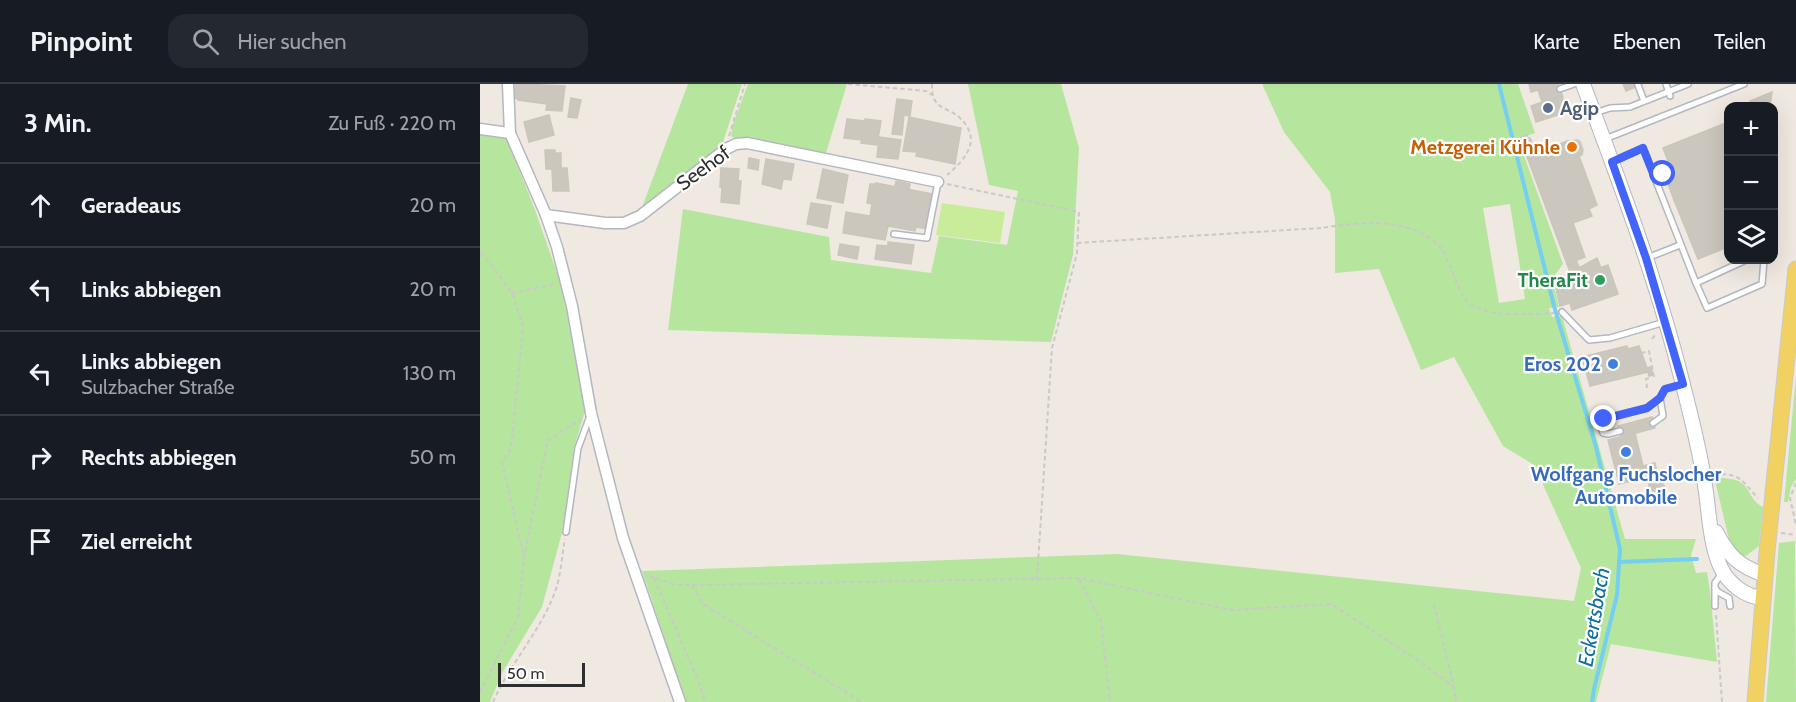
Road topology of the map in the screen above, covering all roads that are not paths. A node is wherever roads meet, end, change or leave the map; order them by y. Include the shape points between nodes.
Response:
1 (508, 84) edge
2 (1574, 84) edge
3 (1583, 84) edge
4 (1666, 84) edge
5 (1688, 84) edge
6 (1744, 84) edge
7 (1560, 89) dead end
8 (1638, 89) edge
9 (1670, 94) junction
10 (1644, 101) junction
11 (1594, 113) junction
12 (480, 129) edge
13 (510, 134) junction
14 (1603, 139) junction
15 (1612, 162) junction
16 (1663, 174) dead end
17 (1655, 178) junction
18 (938, 182) joint
19 (546, 215) junction
20 (894, 234) dead end
21 (1680, 245) dead end
22 (1646, 258) junction
23 (1737, 264) edge
24 (1764, 264) edge
25 (1796, 269) edge
26 (1696, 283) junction
27 (1562, 312) dead end
28 (1665, 322) junction
29 (1683, 384) junction
30 (1660, 398) junction
31 (591, 413) junction
32 (1653, 423) dead end
33 (1620, 431) dead end
34 (1710, 522) junction
35 (566, 532) road end
36 (1723, 572) junction
37 (1765, 575) junction
38 (1715, 588) junction
39 (1763, 598) junction
40 (1715, 606) road end
41 (1730, 606) dead end
42 (680, 702) edge
43 (1755, 702) edge

1 - 13 street
2 - 7 lane
3 - 11 street
4 - 9 lane
5 - 9 lane
6 - 14 lane
8 - 10 lane
9 - 10 lane
10 - 11 lane
11 - 14 street
12 - 13 street
13 - 19 street
14 - 15 street
15 - 17 lane via 1643,148
15 - 22 street
16 - 17 lane
17 - 26 lane
18 - 19 street, Seehof via 747,143 726,149 640,216 624,223
18 - 20 lane via 927,238
19 - 31 street via 566,282
21 - 22 lane
22 - 28 street
23 - 26 lane
24 - 26 lane via 1762,284 1707,309
25 - 37 main road
27 - 28 lane via 1589,340
28 - 29 street
29 - 30 lane via 1665,389
29 - 34 street
30 - 32 lane via 1663,416
30 - 33 lane via 1647,408 1600,423 1603,433
31 - 35 lane via 579,448
31 - 42 street via 623,538
34 - 36 street
34 - 37 street via 1733,559
36 - 38 lane
36 - 39 street via 1740,590
37 - 39 main road
38 - 40 lane
38 - 41 lane via 1729,598
39 - 43 main road

